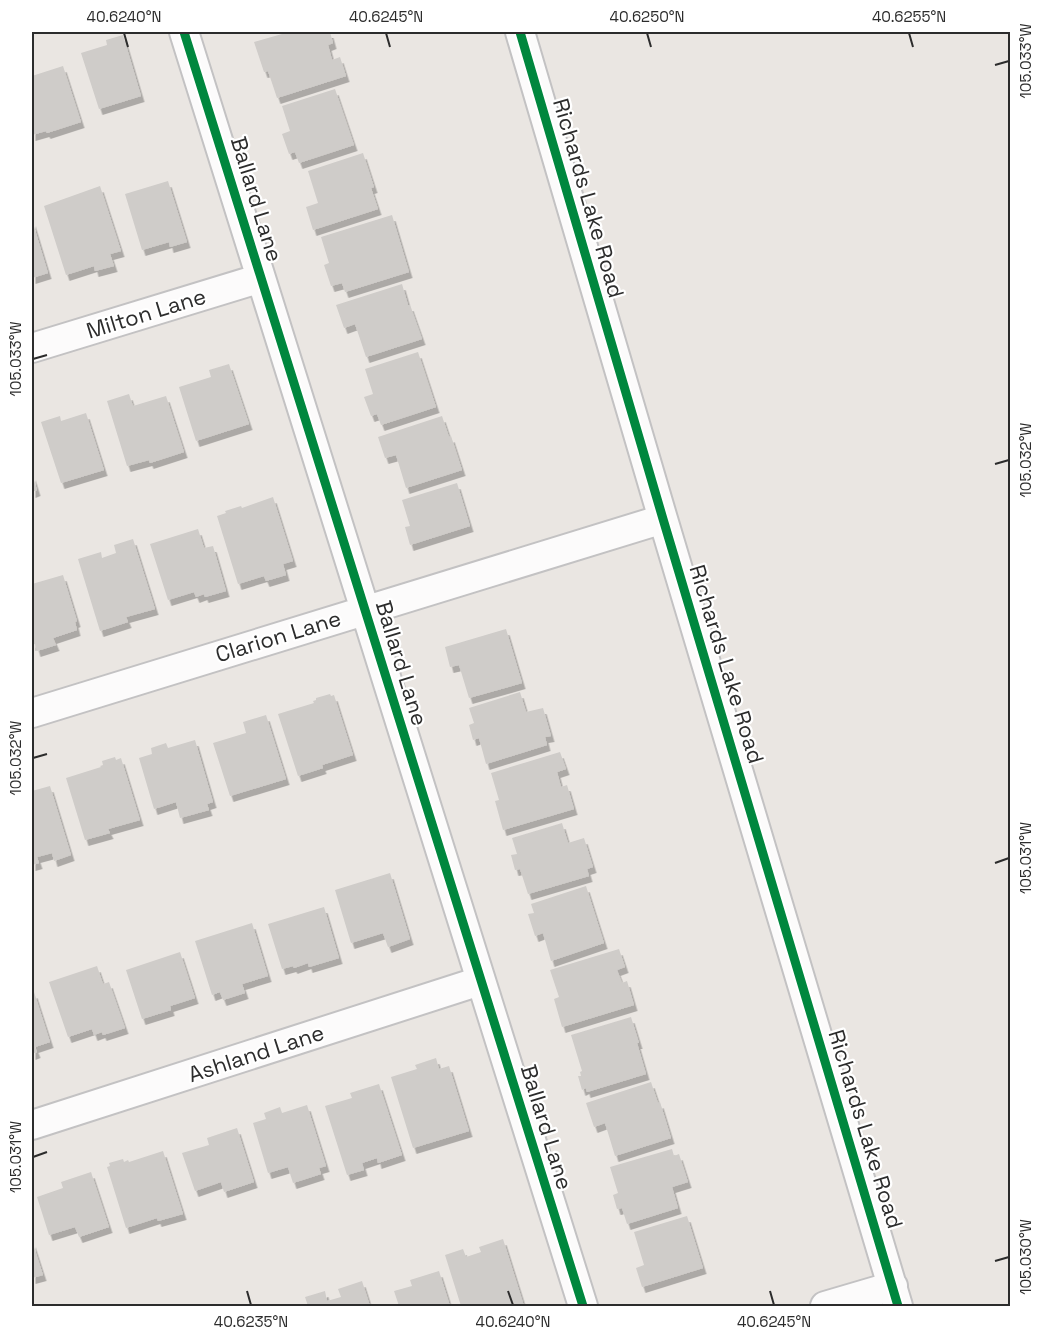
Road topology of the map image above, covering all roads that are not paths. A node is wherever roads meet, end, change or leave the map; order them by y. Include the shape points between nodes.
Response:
1 (184, 32) edge
2 (520, 32) edge
3 (261, 278) junction
4 (32, 348) edge
5 (663, 519) junction
6 (364, 610) junction
7 (32, 713) edge
8 (480, 981) junction
9 (32, 1125) edge
10 (896, 1296) edge
11 (583, 1306) edge
12 (825, 1306) edge

1 - 3 street, Ballard Lane
2 - 5 street, Richards Lake Road
3 - 4 street, Milton Lane
3 - 6 street, Ballard Lane
5 - 6 street, Clarion Lane
5 - 10 street, Richards Lake Road
6 - 7 street, Clarion Lane
6 - 8 street, Ballard Lane
8 - 9 street, Ashland Lane
8 - 11 street, Ballard Lane
10 - 12 street

